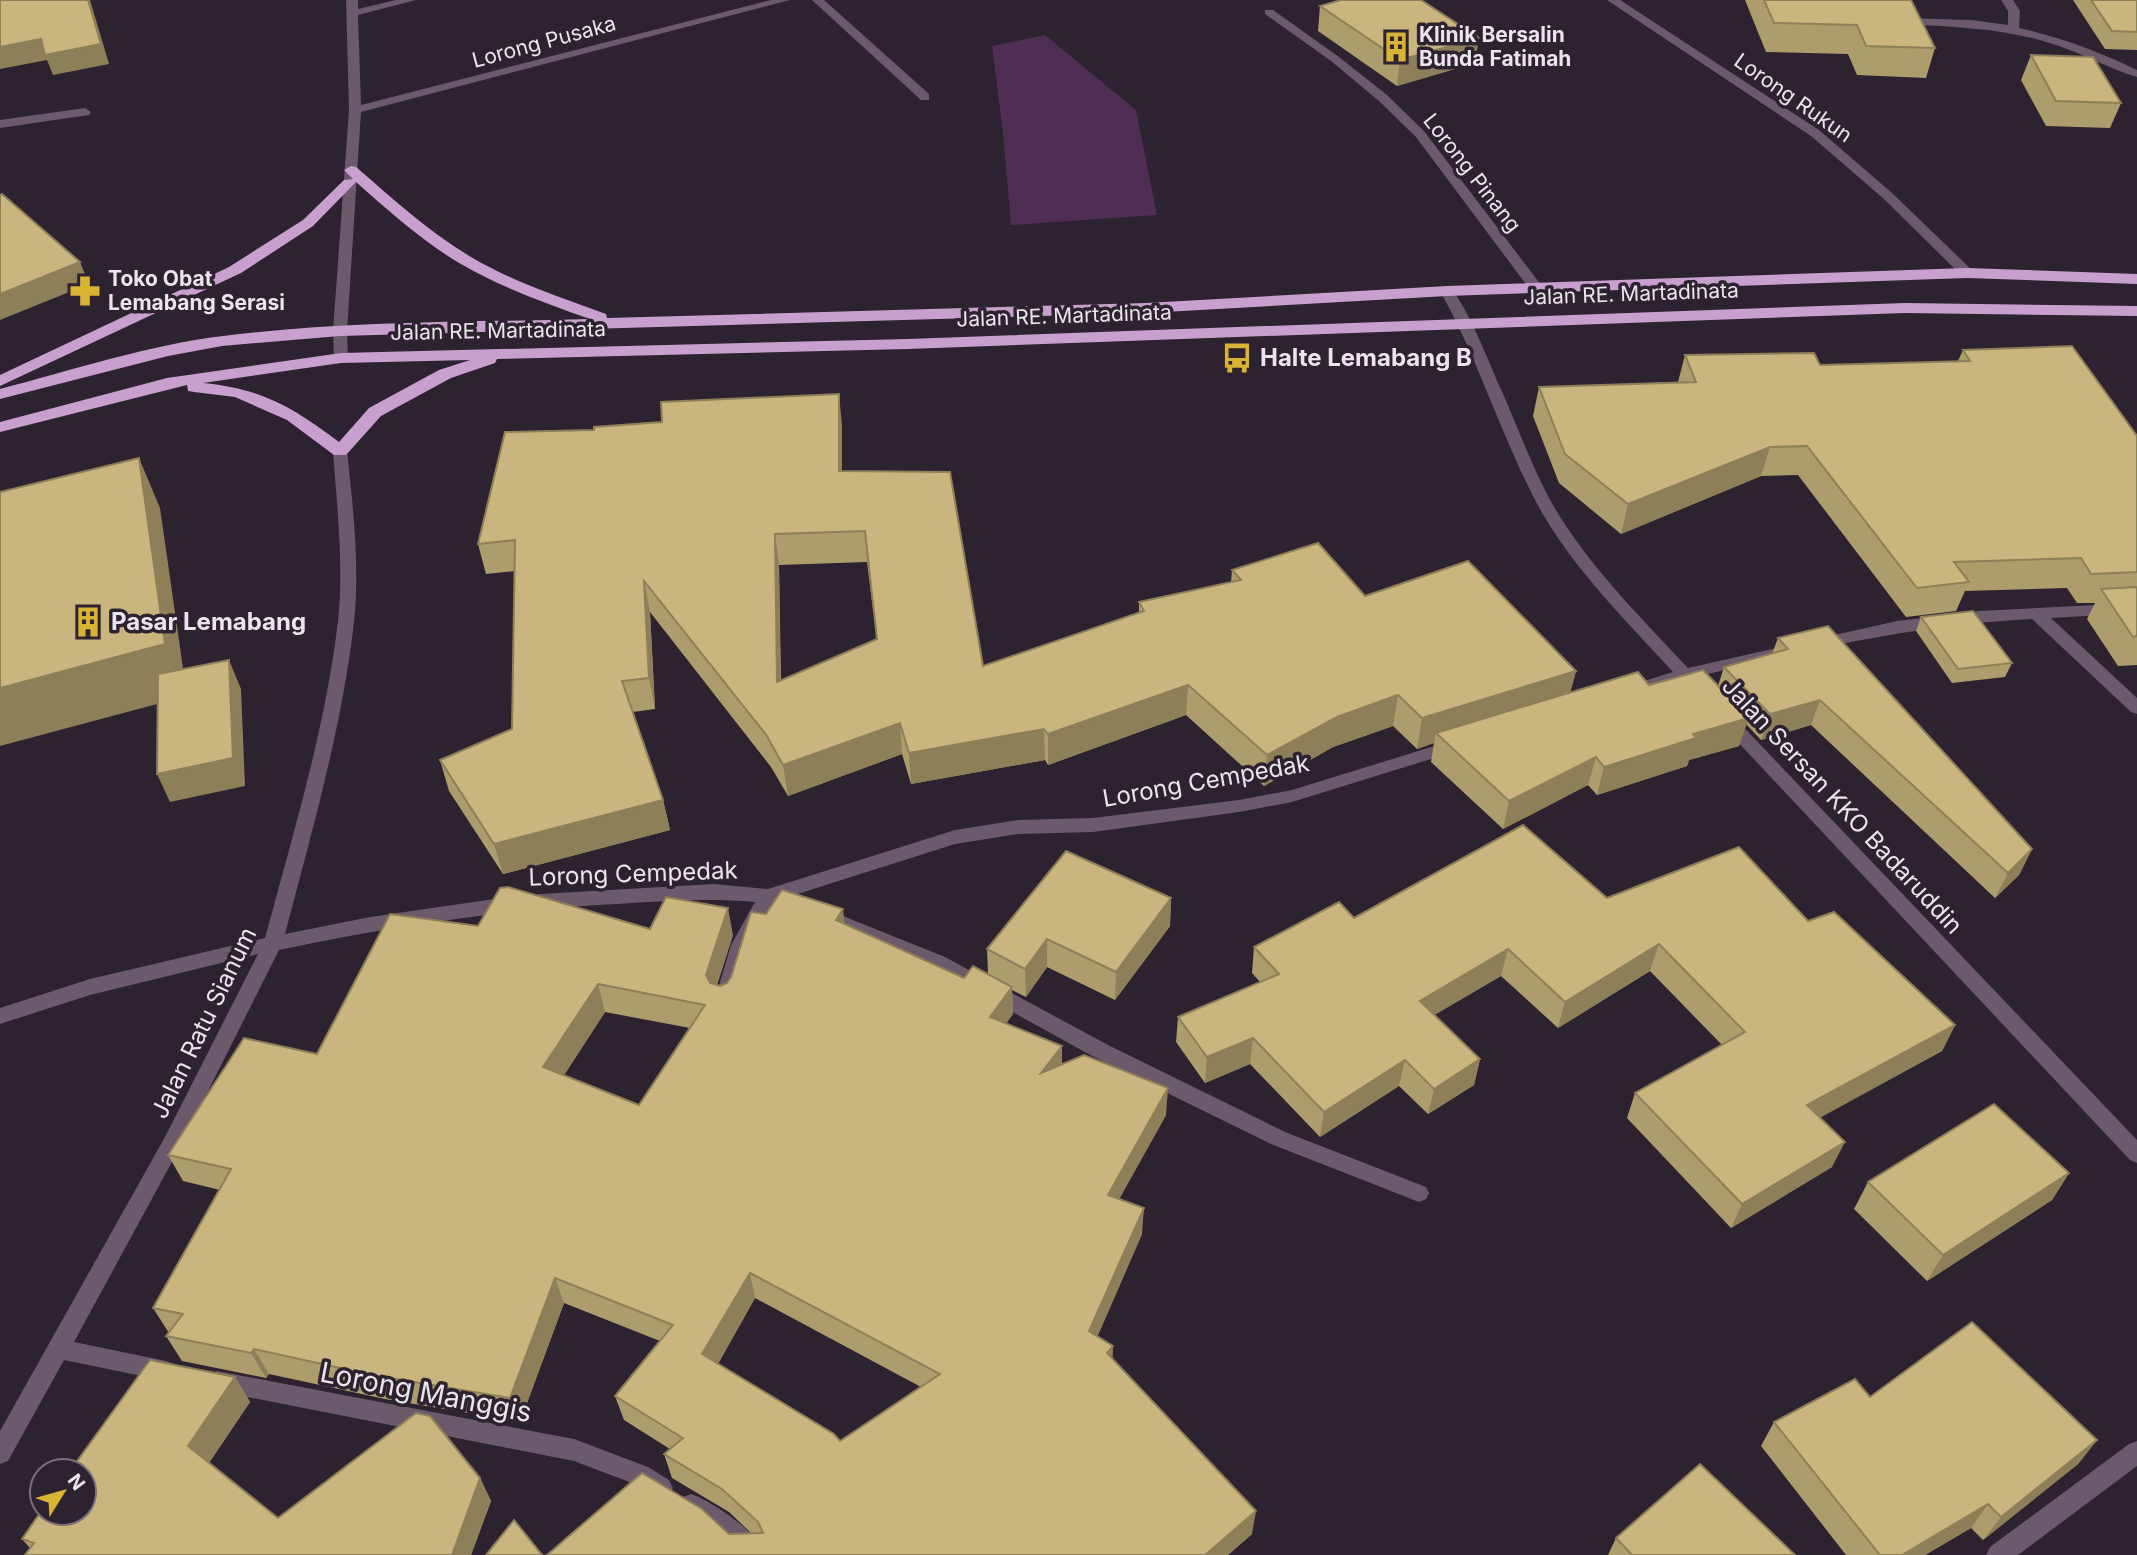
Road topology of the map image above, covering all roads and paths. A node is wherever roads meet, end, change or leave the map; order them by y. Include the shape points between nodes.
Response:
1 (410, 0) edge
2 (784, 0) edge
3 (818, 0) edge
4 (1613, 0) edge
5 (2007, 0) edge
6 (353, 6) edge
7 (1269, 12) dead end
8 (1893, 21) edge
9 (2013, 29) junction
10 (2137, 74) edge
11 (925, 97) dead end
12 (355, 110) junction
13 (85, 112) dead end
14 (0, 124) edge
15 (350, 176) junction
16 (1967, 273) junction
17 (2137, 279) edge
18 (1536, 288) junction
19 (1447, 291) junction
20 (2137, 311) edge
21 (611, 321) junction
22 (1465, 323) junction
23 (340, 331) junction
24 (504, 354) junction
25 (341, 358) junction
26 (0, 381) edge
27 (167, 383) junction
28 (0, 394) edge
29 (0, 427) edge
30 (340, 451) junction
31 (2137, 608) edge
32 (2037, 614) junction
33 (1685, 674) junction
34 (1701, 692) edge
35 (1619, 695) edge
36 (2137, 708) edge
37 (1717, 710) edge
38 (1476, 739) edge
39 (768, 895) junction
40 (273, 944) junction
41 (724, 1003) edge
42 (0, 1016) edge
43 (2137, 1154) edge
44 (1419, 1193) dead end
45 (60, 1349) junction
46 (2137, 1452) edge
47 (0, 1453) edge
48 (754, 1555) edge
49 (1998, 1555) edge

1 - 6 street
2 - 12 street, Lorong Pusaka
3 - 11 street
4 - 16 street, Lorong Rukun via 1815,133
5 - 9 street via 2014,11
6 - 12 street
7 - 18 street, Lorong Pinang via 1335,59 1420,134
8 - 9 street
9 - 10 street
12 - 15 street
13 - 14 street
15 - 21 highway via 483,270
15 - 23 street
15 - 26 highway via 308,223 235,270
16 - 17 highway
16 - 18 highway
18 - 19 highway
19 - 21 highway via 1146,308
19 - 22 street, Jalan Sersan KKO Badaruddin
20 - 22 highway, Jalan RE. Martadinata via 1905,308
21 - 23 highway
22 - 24 highway, Jalan RE. Martadinata via 895,345
22 - 33 street, Jalan Sersan KKO Badaruddin via 1541,497 1602,585
23 - 25 street
23 - 28 highway via 181,348
24 - 25 highway, Jalan RE. Martadinata
24 - 30 highway via 445,374 375,412
25 - 27 highway, Jalan RE. Martadinata
27 - 29 highway, Jalan RE. Martadinata
27 - 30 highway via 239,392 293,415
30 - 40 street, Jalan Ratu Sianum via 346,517 346,619 329,732
31 - 32 street
32 - 33 street via 1979,615 1897,626
32 - 36 street
33 - 34 street, Jalan Sersan KKO Badaruddin
33 - 35 street
37 - 43 street, Jalan Sersan KKO Badaruddin
38 - 39 street, Lorong Cempedak via 1292,796 1182,816 1018,827 955,837
39 - 40 street, Lorong Cempedak via 714,891 523,902
39 - 41 street via 740,945
39 - 44 street via 938,962 1197,1100 1278,1138
40 - 42 street, Lorong Cempedak via 90,987
40 - 45 street, Jalan Ratu Sianum via 173,1143
45 - 47 street, Jalan Ratu Sianum
45 - 48 street, Lorong Manggis via 574,1450 640,1475 719,1522
46 - 49 street

